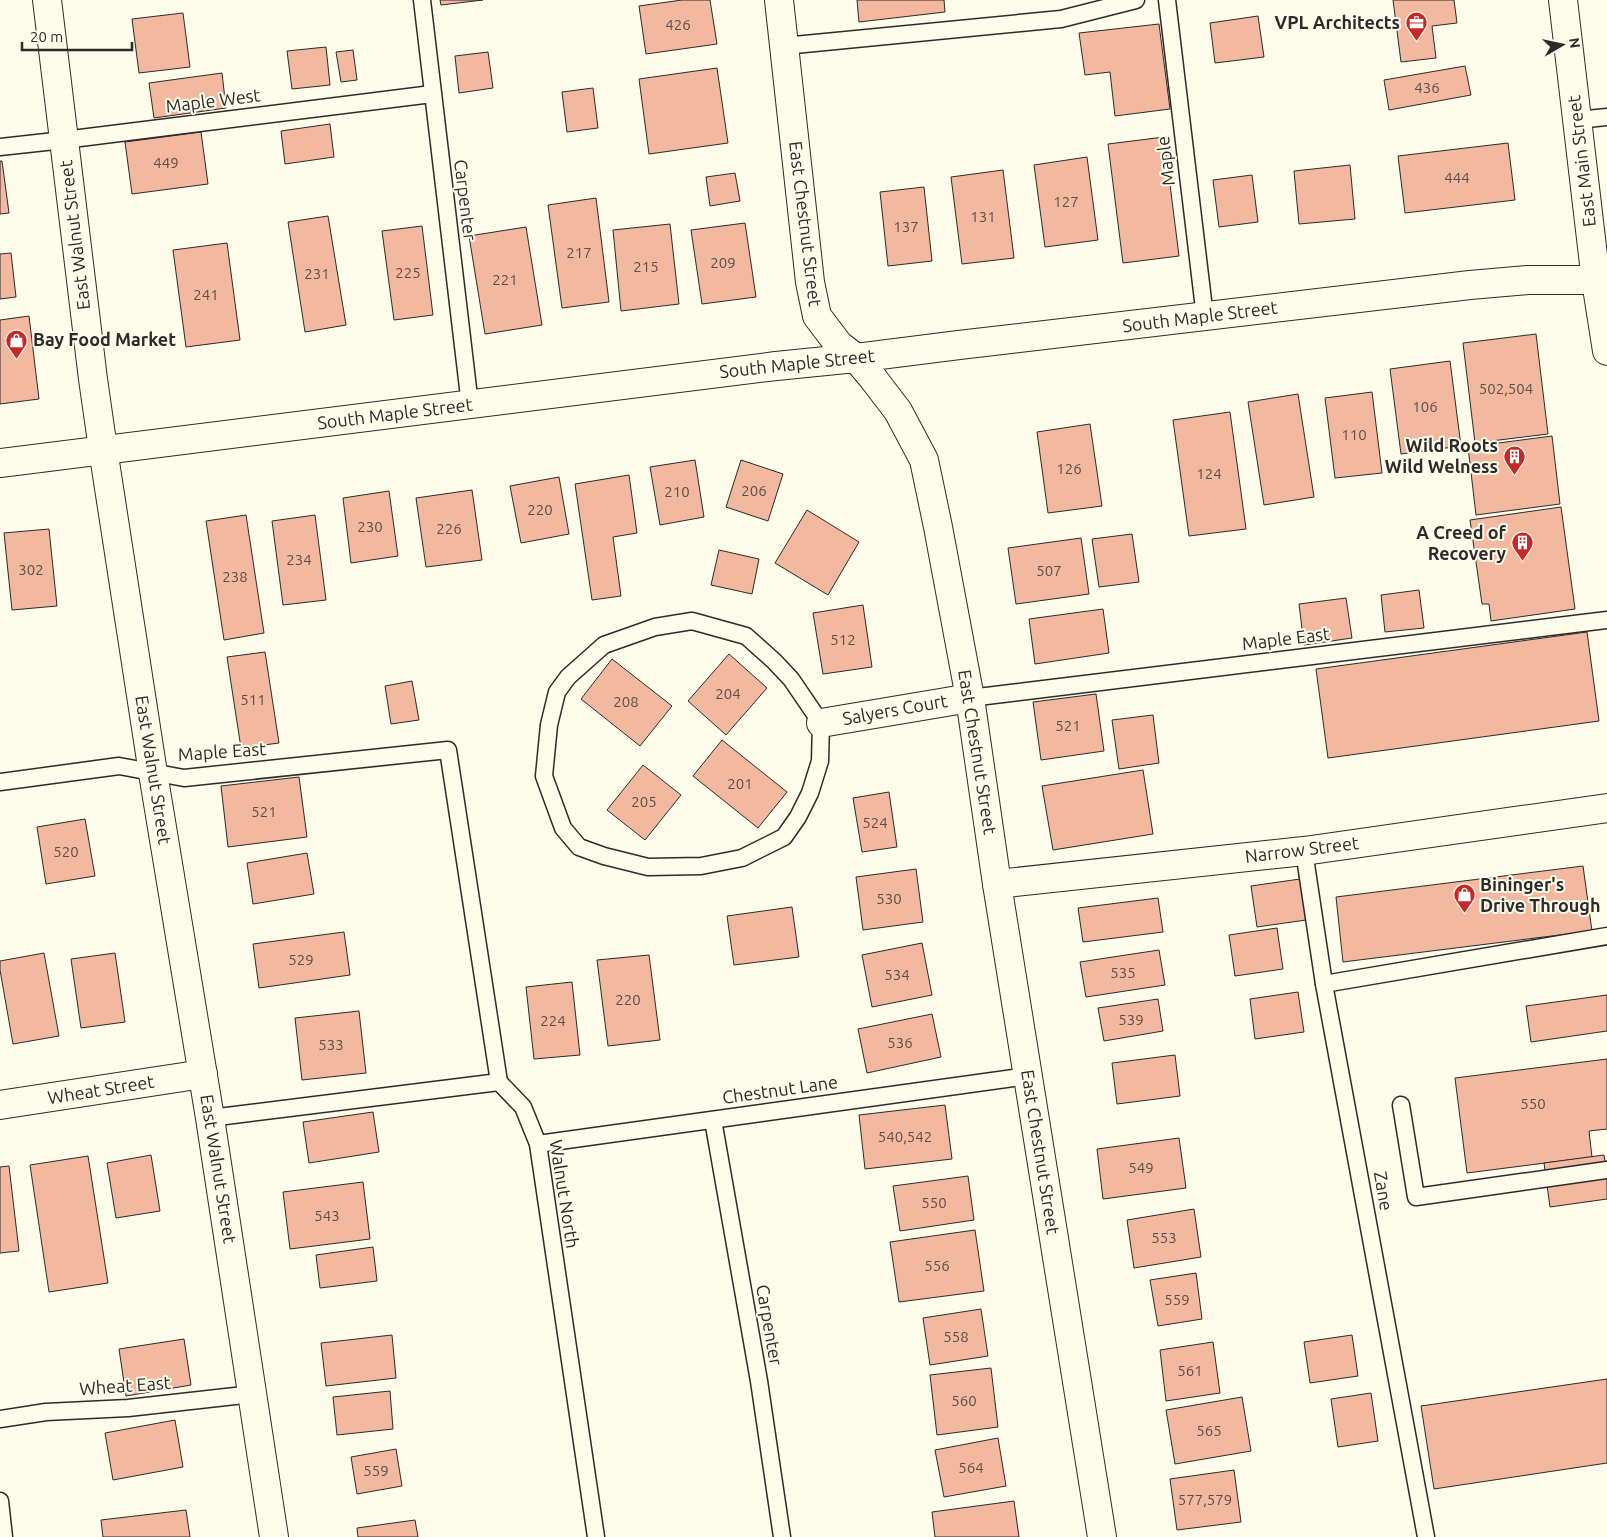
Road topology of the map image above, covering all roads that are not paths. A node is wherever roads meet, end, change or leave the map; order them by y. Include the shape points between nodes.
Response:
1 (47, 0) edge
2 (422, 0) edge
3 (779, 0) edge
4 (1136, 0) edge
5 (1167, 0) edge
6 (1563, 0) edge
7 (784, 46) junction
8 (432, 94) junction
9 (1607, 117) edge
10 (1577, 120) junction
11 (64, 140) junction
12 (0, 147) edge
13 (1601, 280) edge
14 (1205, 317) junction
15 (1607, 351) edge
16 (856, 358) junction
17 (470, 404) junction
18 (103, 449) junction
19 (0, 463) edge
20 (1607, 620) edge
21 (970, 698) junction
22 (821, 723) junction
23 (153, 773) junction
24 (0, 782) edge
25 (1607, 808) edge
26 (1304, 851) junction
27 (996, 884) junction
28 (1607, 936) edge
29 (1324, 984) junction
30 (203, 1074) junction
31 (1028, 1076) junction
32 (500, 1082) junction
33 (0, 1104) edge
34 (1401, 1105) dead end
35 (210, 1118) junction
36 (713, 1120) junction
37 (538, 1144) junction
38 (1607, 1170) edge
39 (253, 1394) junction
40 (0, 1419) edge
41 (0, 1501) edge
42 (4, 1537) edge
43 (274, 1537) edge
44 (596, 1537) edge
45 (782, 1537) edge
46 (1102, 1537) edge
47 (1426, 1537) edge

1 - 11 street, East Walnut Street
2 - 8 lane, Carpenter
3 - 7 street, East Chestnut Street
4 - 7 lane via 1061,19
5 - 14 lane, Maple
6 - 10 street, East Main Street
7 - 16 street, East Chestnut Street via 810,282 817,316 839,345
8 - 11 lane, Maple West
8 - 17 lane, Carpenter
9 - 10 lane
10 - 13 street, East Main Street
11 - 12 lane, Maple West
11 - 18 street, East Walnut Street
13 - 14 street, South Maple Street via 1528,280 1470,285
13 - 15 street, East Main Street
14 - 16 street, South Maple Street
16 - 17 street, South Maple Street
16 - 21 street, East Chestnut Street via 898,411 924,460
17 - 18 street, South Maple Street
18 - 19 street, South Maple Street
18 - 23 street, East Walnut Street
20 - 21 lane, Maple East
21 - 22 street, Salyers Court
21 - 27 street, East Chestnut Street
22 - 22 lane, Salyers Court via 791,679 746,636 692,621 656,627 604,645 568,677 557,692 549,725 544,776 564,828 579,846 648,867 701,866 742,858 784,836 810,793 820,762
23 - 24 lane, Maple East via 119,766
23 - 30 street, East Walnut Street
23 - 32 lane, Maple East via 184,778 448,750
25 - 26 street, Narrow Street
26 - 27 street, Narrow Street
26 - 29 lane, Zane
27 - 31 street, East Chestnut Street
28 - 29 lane
29 - 47 lane, Zane
30 - 33 street, Wheat Street
30 - 35 street, East Walnut Street
31 - 36 lane, Chestnut Lane
31 - 46 street, East Chestnut Street
32 - 35 lane
32 - 37 lane, Walnut North via 523,1107
34 - 38 lane via 1416,1197
35 - 39 street, East Walnut Street
36 - 37 lane, Chestnut Lane
36 - 45 lane, Carpenter via 759,1381
37 - 44 lane, Walnut North
39 - 40 lane, Wheat East
39 - 43 street, East Walnut Street
41 - 42 lane

